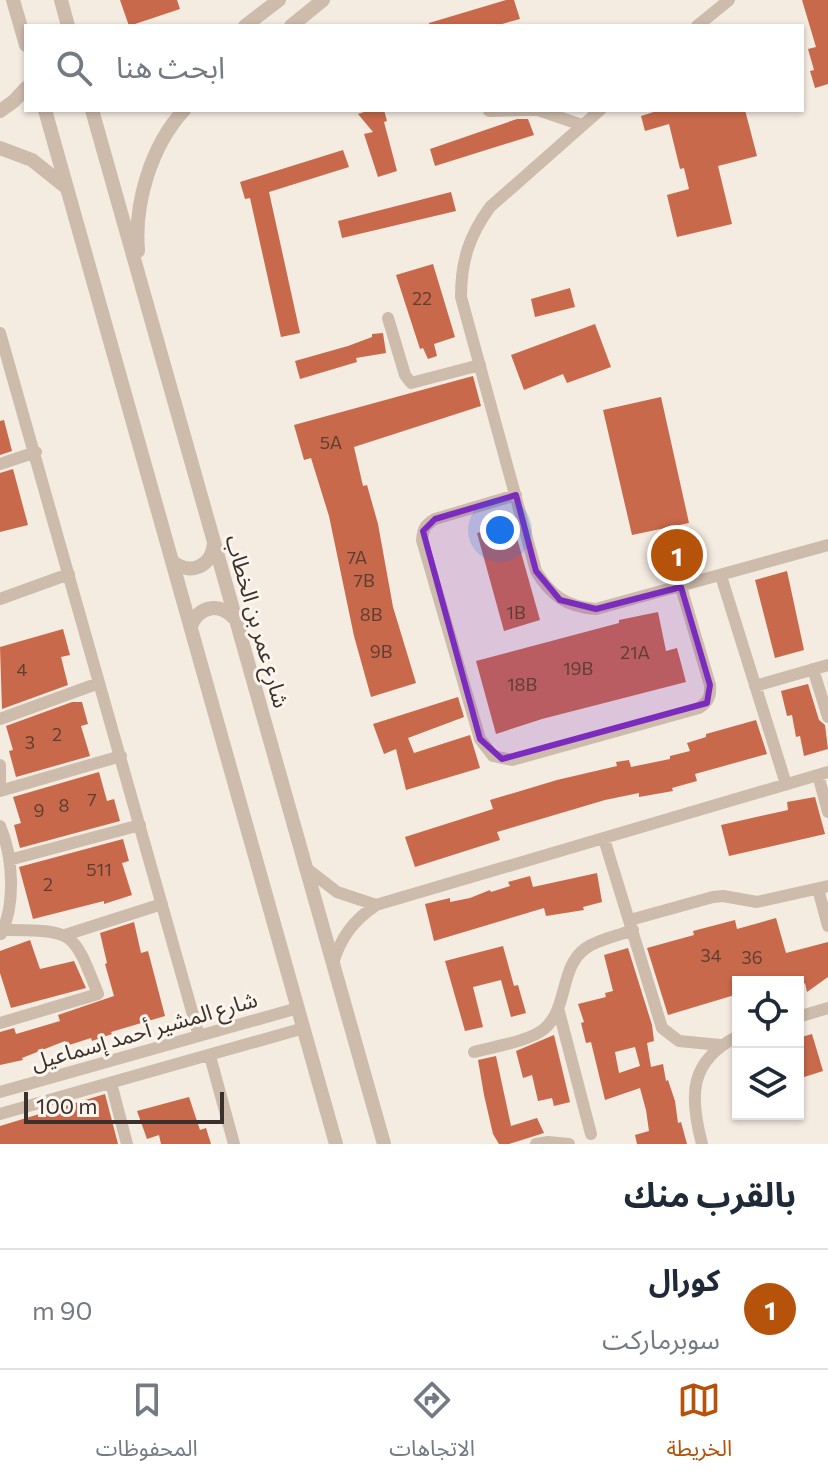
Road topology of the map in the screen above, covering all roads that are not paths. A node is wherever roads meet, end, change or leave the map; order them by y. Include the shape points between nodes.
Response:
1 (13, 0) edge
2 (61, 0) edge
3 (279, 0) edge
4 (323, 0) edge
5 (729, 0) edge
6 (67, 24) edge
7 (248, 24) edge
8 (293, 24) edge
9 (699, 24) edge
10 (24, 38) edge
11 (24, 90) edge
12 (0, 111) edge
13 (46, 112) edge
14 (93, 112) edge
15 (178, 112) edge
16 (544, 112) edge
17 (598, 112) edge
18 (582, 125) junction
19 (0, 148) edge
20 (69, 190) junction
21 (141, 279) junction
22 (388, 318) dead end
23 (0, 333) edge
24 (480, 365) junction
25 (15, 387) junction
26 (0, 391) edge
27 (36, 452) junction
28 (0, 464) edge
29 (516, 495) junction
30 (214, 543) junction
31 (828, 545) edge
32 (173, 562) junction
33 (69, 574) junction
34 (721, 576) junction
35 (681, 587) junction
36 (0, 599) edge
37 (235, 618) junction
38 (191, 626) junction
39 (828, 665) edge
40 (813, 669) junction
41 (99, 683) junction
42 (755, 686) junction
43 (828, 717) edge
44 (0, 719) edge
45 (121, 756) junction
46 (0, 765) edge
47 (823, 774) edge
48 (0, 783) edge
49 (786, 784) junction
50 (0, 791) edge
51 (828, 812) edge
52 (140, 825) junction
53 (0, 826) edge
54 (604, 839) junction
55 (9, 860) junction
56 (305, 867) junction
57 (5, 884) edge
58 (823, 887) edge
59 (162, 904) junction
60 (376, 905) junction
61 (631, 925) junction
62 (828, 926) edge
63 (2, 933) edge
64 (65, 935) junction
65 (333, 963) junction
66 (298, 1008) junction
67 (558, 1008) junction
68 (828, 1008) edge
69 (804, 1015) edge
70 (0, 1023) edge
71 (304, 1028) junction
72 (199, 1036) junction
73 (732, 1039) edge
74 (720, 1045) junction
75 (474, 1052) dead end
76 (210, 1056) junction
77 (111, 1083) junction
78 (0, 1092) edge
79 (0, 1114) edge
80 (591, 1134) dead end
81 (127, 1144) edge
82 (234, 1144) edge
83 (336, 1144) edge
84 (384, 1144) edge
85 (536, 1144) edge
86 (569, 1144) edge
87 (702, 1144) edge

1 - 10 street
2 - 6 street
3 - 7 street
4 - 8 street
5 - 9 street
11 - 12 street
13 - 20 street
14 - 21 street, شارع عمر بن الخطاب
15 - 21 street via 145,185 137,239
16 - 18 street
17 - 18 street
18 - 24 street via 490,207 466,249 461,297
19 - 20 street via 32,160
20 - 32 street
21 - 30 street, شارع عمر بن الخطاب
22 - 24 street via 411,383
23 - 25 street
24 - 29 street
25 - 26 street
25 - 27 street
27 - 28 street
27 - 33 street
29 - 35 street via 536,571 560,600 596,609
29 - 35 street via 435,519 427,524 422,540 480,739 493,756 512,760 707,703 710,685
30 - 32 street via 200,567 185,569
30 - 37 street, شارع عمر بن الخطاب
31 - 34 street
32 - 38 street
33 - 36 street
33 - 41 street
34 - 35 street
34 - 42 street
37 - 38 street via 222,608 206,609
37 - 56 street, شارع عمر بن الخطاب
38 - 66 street
39 - 40 street
40 - 42 street
40 - 43 street
41 - 44 street
41 - 45 street
42 - 49 street
45 - 50 street
45 - 52 street
46 - 48 street
47 - 49 street
47 - 51 street
49 - 54 street
52 - 55 street
52 - 59 street
53 - 55 street
54 - 60 street
54 - 61 street
55 - 57 street
56 - 60 street via 337,892
56 - 65 street, شارع عمر بن الخطاب
57 - 63 street via 8,920
58 - 61 street via 757,902 713,897
58 - 62 street
59 - 64 street
59 - 72 street
60 - 65 street via 348,929
61 - 67 street via 580,953
61 - 74 street via 662,1028 679,1041
63 - 64 street
64 - 70 street via 79,947 98,994
65 - 84 street, شارع عمر بن الخطاب
66 - 71 street
66 - 72 street, شارع المشير أحمد إسماعيل
67 - 75 street via 536,1034
67 - 80 street
68 - 69 street
71 - 76 street, شارع المشير أحمد إسماعيل
71 - 83 street
72 - 78 street, شارع المشير أحمد إسماعيل
73 - 74 street
74 - 87 street via 695,1082 693,1104
76 - 77 street, شارع المشير أحمد إسماعيل
76 - 82 street
77 - 79 street, شارع المشير أحمد إسماعيل
77 - 81 street
85 - 86 street

